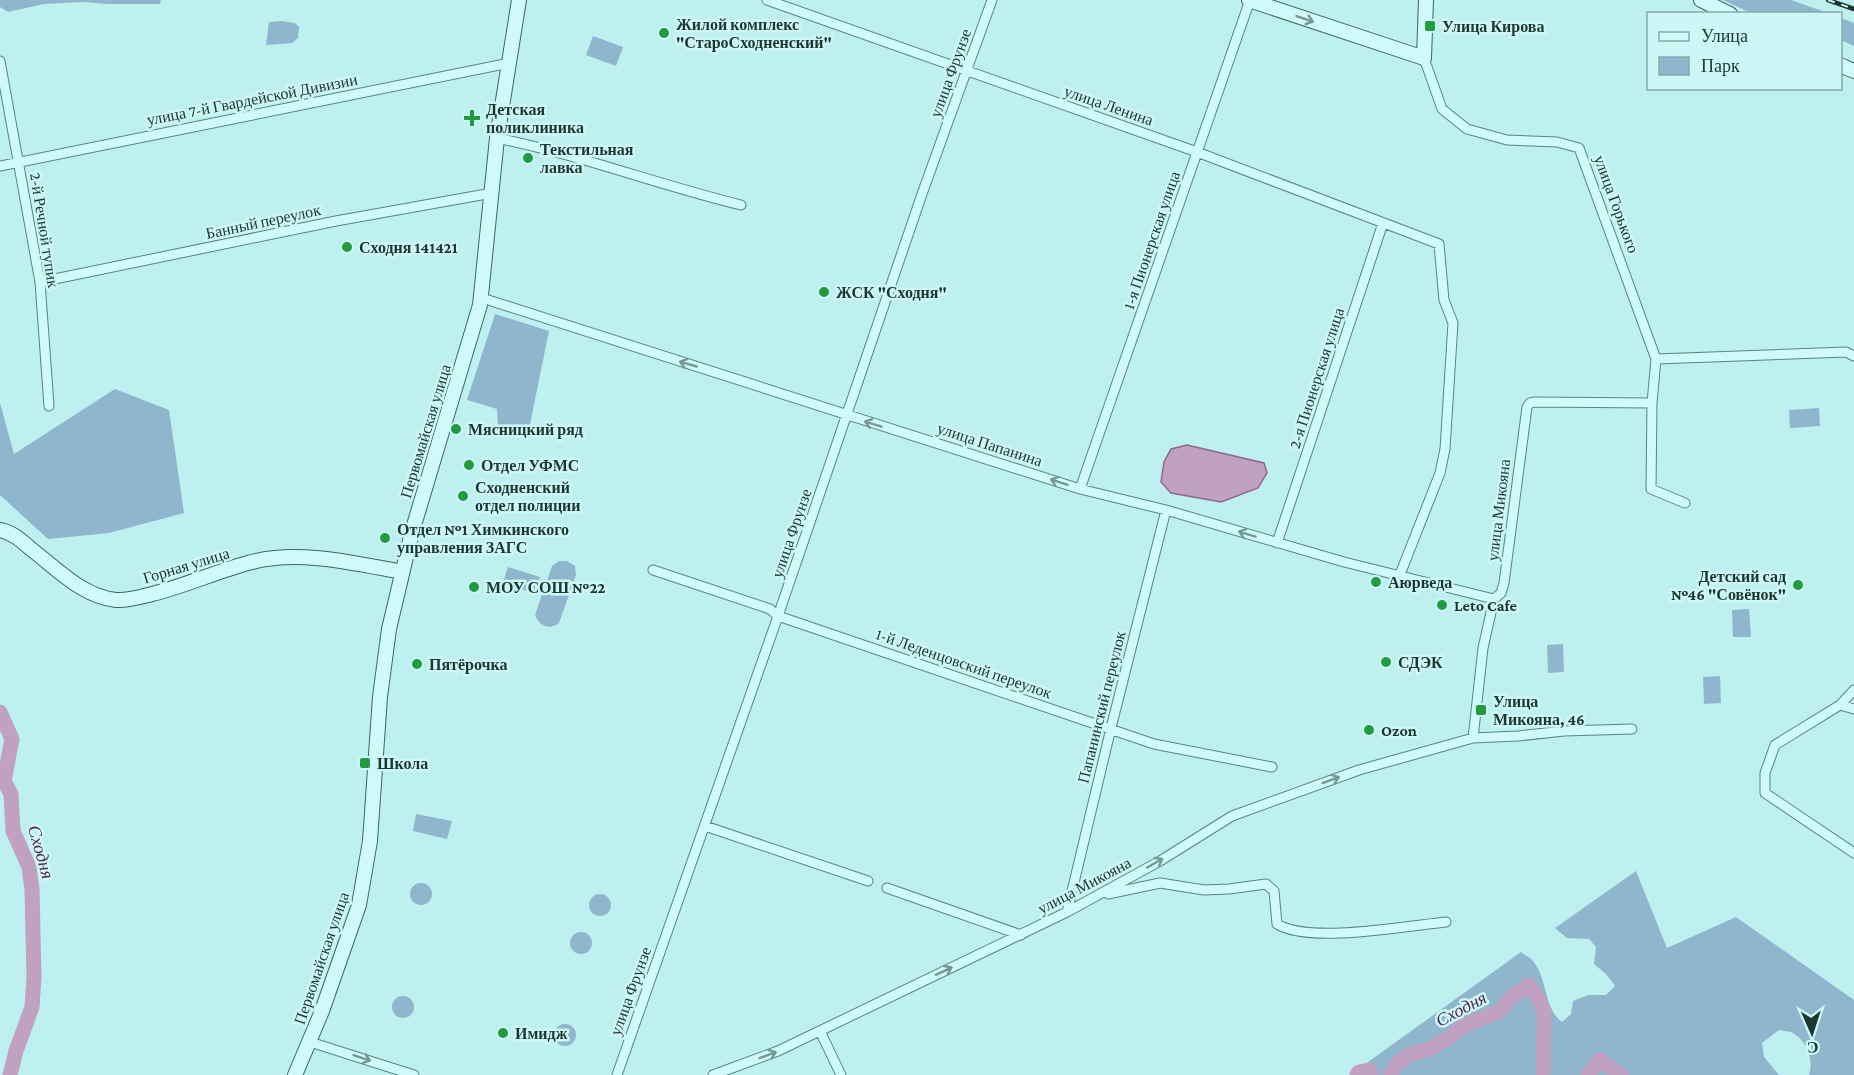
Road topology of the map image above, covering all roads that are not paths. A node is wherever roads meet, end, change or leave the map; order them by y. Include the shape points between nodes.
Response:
1 (519, 0) edge
2 (767, 0) edge
3 (992, 0) edge
4 (1250, 0) edge
5 (1426, 0) edge
6 (1701, 0) edge
7 (1726, 12) edge
8 (1424, 58) junction
9 (0, 61) edge
10 (510, 63) junction
11 (967, 71) junction
12 (497, 138) junction
13 (1197, 152) junction
14 (19, 161) junction
15 (0, 166) edge
16 (492, 194) junction
17 (741, 205) dead end
18 (1383, 223) junction
19 (40, 282) junction
20 (482, 298) junction
21 (1854, 356) edge
22 (1656, 359) junction
23 (1652, 403) junction
24 (50, 406) dead end
25 (847, 416) junction
26 (1080, 489) junction
27 (1684, 502) dead end
28 (1166, 510) junction
29 (0, 530) edge
30 (1277, 543) junction
31 (653, 570) dead end
32 (402, 572) junction
33 (1399, 577) junction
34 (1494, 599) junction
35 (778, 616) junction
36 (1854, 690) edge
37 (1840, 705) junction
38 (1854, 709) edge
39 (1111, 728) junction
40 (1632, 729) dead end
41 (1473, 738) junction
42 (1272, 767) dead end
43 (705, 826) junction
44 (1854, 853) edge
45 (868, 881) dead end
46 (887, 888) dead end
47 (1100, 895) junction
48 (1067, 912) junction
49 (1446, 922) dead end
50 (1021, 934) junction
51 (820, 1031) junction
52 (310, 1042) junction
53 (295, 1075) edge
54 (414, 1075) edge
55 (617, 1075) edge
56 (713, 1075) edge
57 (842, 1075) edge

1 - 10 main road, Первомайская улица
2 - 11 street, улица Ленина
3 - 11 street, улица Фрунзе
4 -> 8 main road
4 - 13 street, 1-я Пионерская улица
5 - 8 main road, улица Горького
6 - 7 main road
8 - 22 street, улица Горького via 1442,109 1467,129 1507,140 1557,142 1579,148
9 - 14 street, 2-й Речной тупик
10 - 12 main road, Первомайская улица
10 - 14 street, улица 7-й Гвардейской Дивизии
11 - 13 street, улица Ленина
11 - 25 street, улица Фрунзе
12 - 16 main road, Первомайская улица
12 - 17 street via 556,151
13 - 18 street, улица Ленина
13 - 26 street, 1-я Пионерская улица
14 - 15 street, улица 7-й Гвардейской Дивизии
14 - 19 street, 2-й Речной тупик
16 - 19 street, Банный переулок via 336,221
16 - 20 main road, Первомайская улица
18 - 30 street, 2-я Пионерская улица
18 - 33 street, улица Ленина via 1439,244 1444,300 1453,323 1440,473
19 - 24 street, 2-й Речной тупик
25 -> 20 street, улица Папанина
20 - 32 main road, Первомайская улица
21 - 22 street via 1846,352
22 - 23 street, улица Горького
23 - 27 street, улица Горького via 1651,489
23 - 34 street, улица Микояна via 1530,403 1503,583 1501,593
26 -> 25 street, улица Папанина
25 - 35 street, улица Фрунзе
26 - 28 street, улица Папанина
30 -> 28 street, улица Папанина
28 - 39 street, Папанинский переулок
29 - 32 main road, Горная улица via 17,537 91,593 118,600 170,589 269,558 328,559
30 - 33 street, улица Папанина
31 - 35 street, 1-й Леденцовский переулок via 770,609
32 - 52 main road, Первомайская улица via 382,675 367,866 359,905
33 - 34 street, улица Папанина
34 - 41 street, улица Микояна via 1483,648
35 - 39 street, 1-й Леденцовский переулок
35 - 43 street, улица Фрунзе
36 - 37 street
37 - 38 street
37 - 44 street via 1775,745 1765,773 1765,793
39 - 42 street, 1-й Леденцовский переулок via 1154,744
39 - 48 street, Папанинский переулок
40 - 41 street, улица Микояна
47 -> 41 street, улица Микояна via 1232,816 1359,770
43 - 45 street
43 - 55 street, улица Фрунзе
46 - 50 street
47 - 48 street, улица Микояна
47 - 49 street via 1160,883 1204,890 1266,884 1274,891 1277,924 1287,931 1352,933
48 - 50 street, улица Микояна
51 -> 50 street, улица Микояна
56 -> 51 street, улица Микояна
51 - 57 street
52 - 53 main road, Первомайская улица
52 -> 54 street

